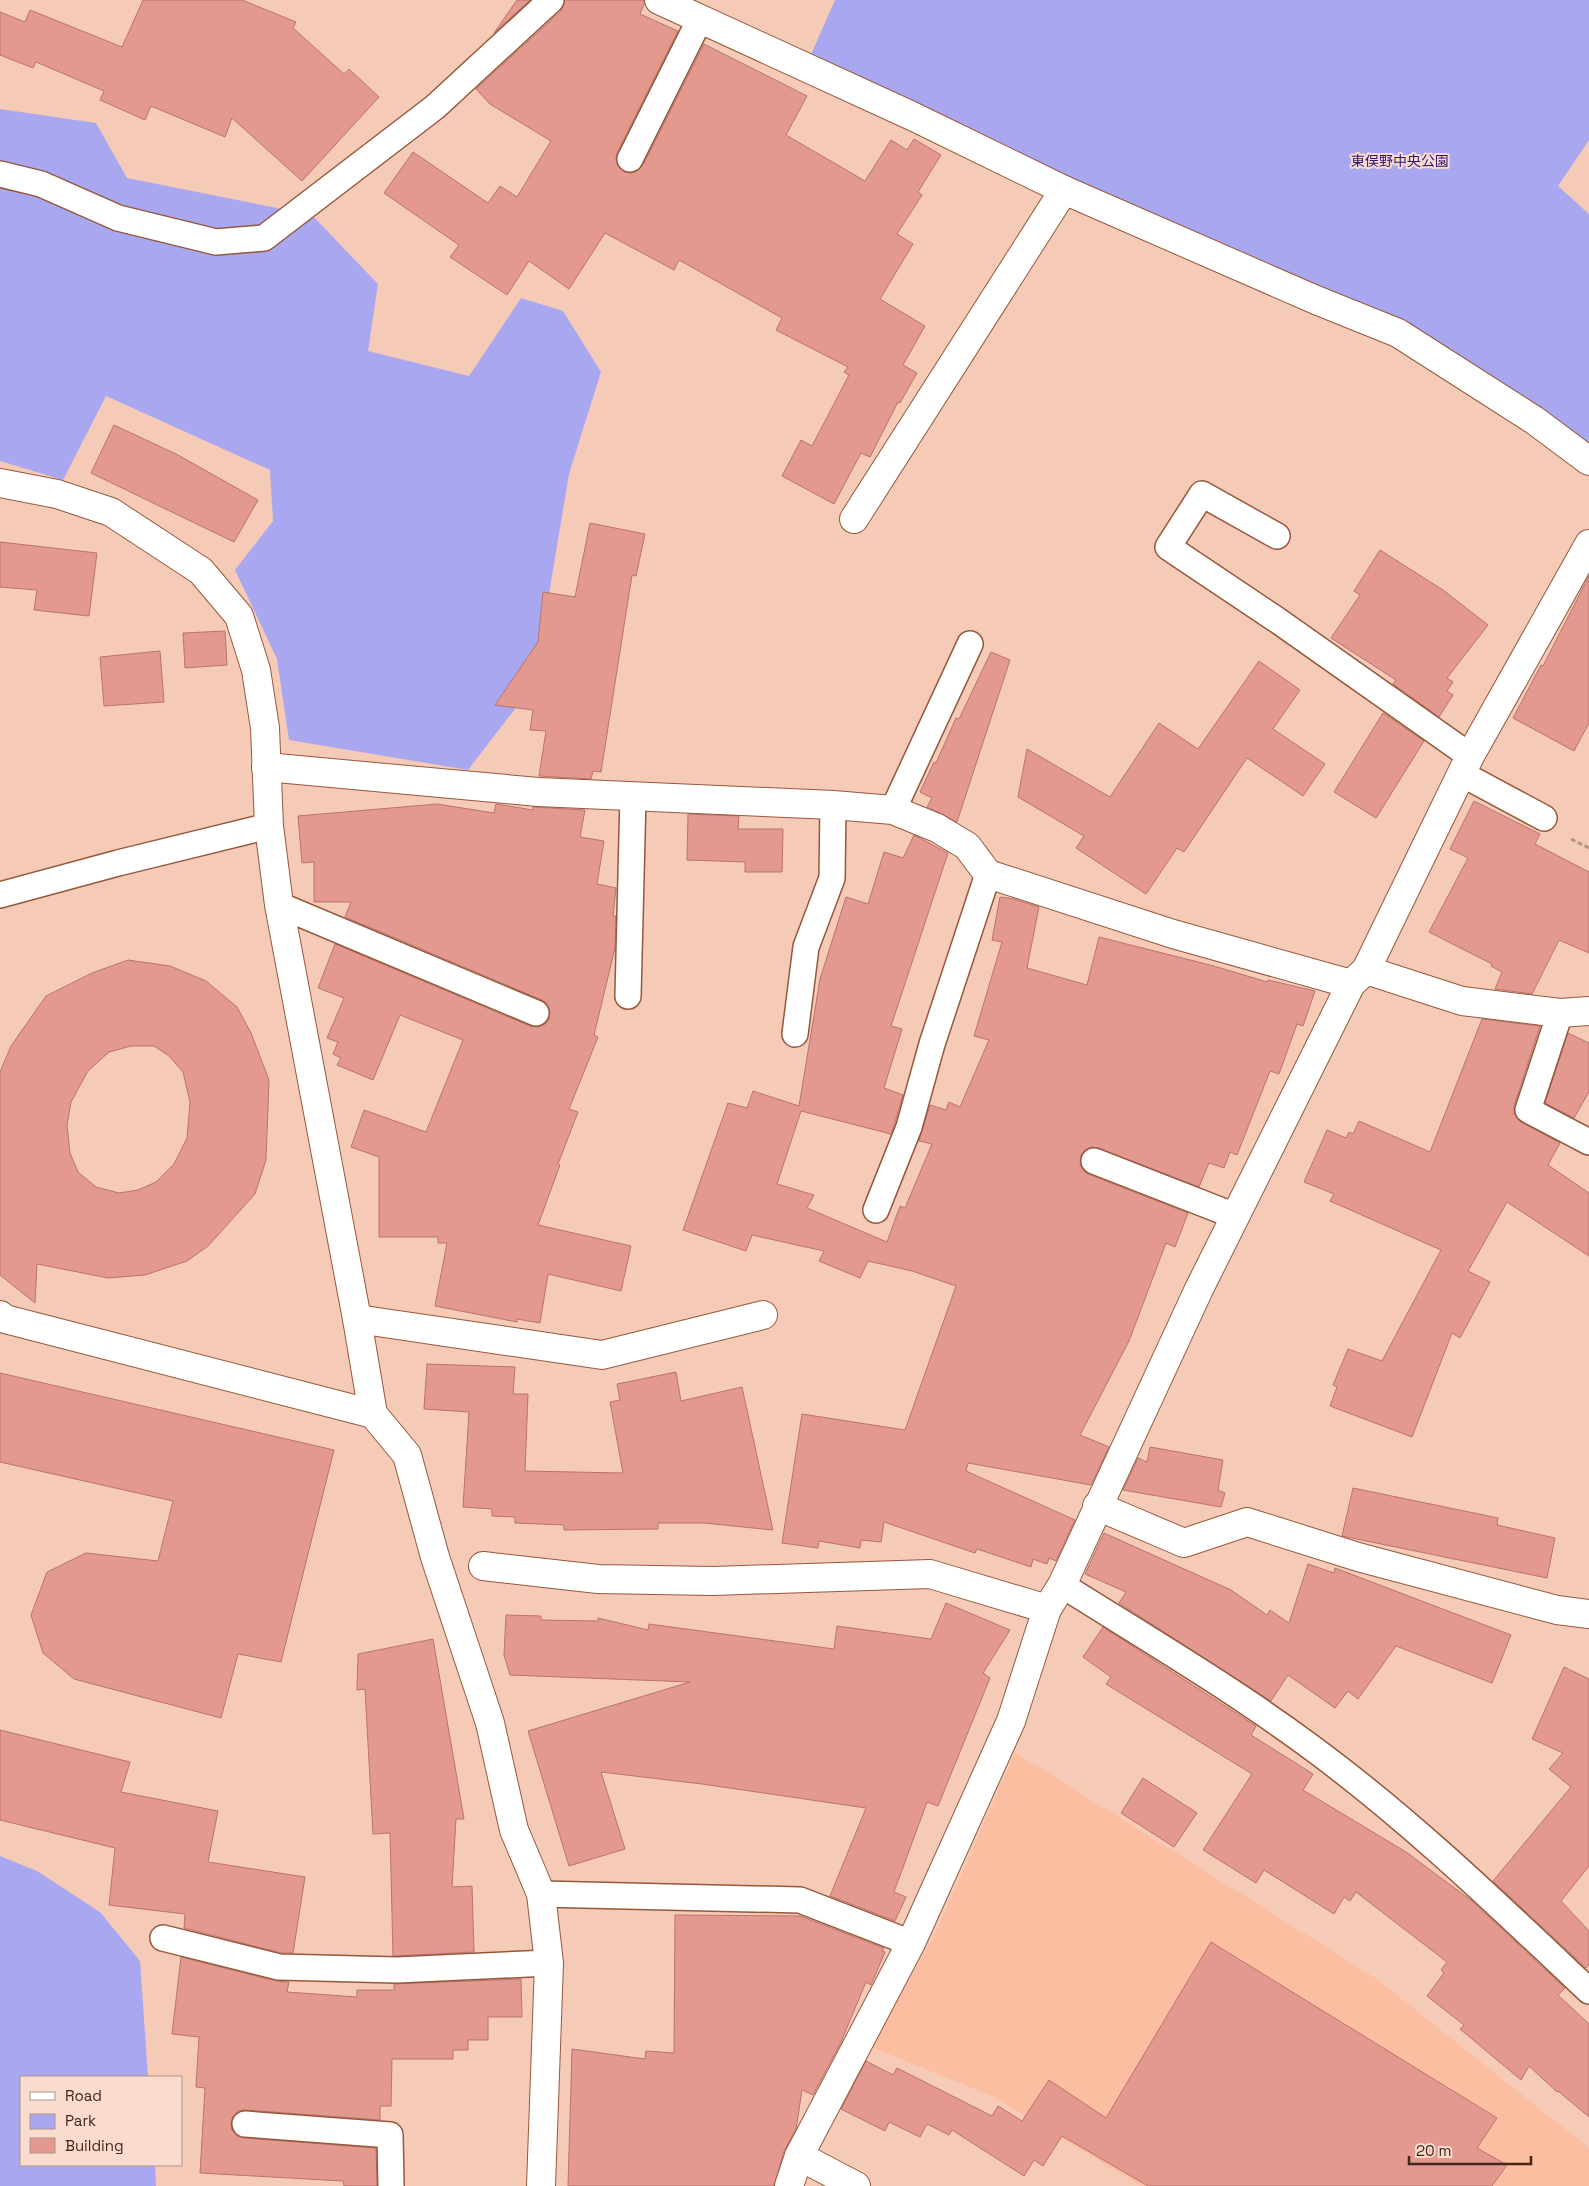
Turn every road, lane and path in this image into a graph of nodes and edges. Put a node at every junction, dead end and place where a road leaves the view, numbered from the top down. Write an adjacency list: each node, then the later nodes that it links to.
1 (551, 0): 5 (lane)
2 (659, 0): 3 (street)
3 (700, 19): 4 (lane); 6 (street)
4 (630, 159)
5 (0, 174)
6 (1064, 190): 7 (street); 9 (street)
7 (1589, 461)
8 (0, 483): 14 (street)
9 (854, 519)
10 (1277, 536): 13 (lane)
11 (1589, 544): 13 (street)
12 (970, 644): 17 (lane)
13 (1466, 765): 18 (lane); 23 (street)
14 (266, 767): 15 (street); 19 (street)
15 (633, 796): 16 (street); 24 (lane)
16 (833, 805): 17 (street); 28 (lane)
17 (892, 810): 20 (street)
18 (1544, 818)
19 (269, 826): 21 (lane); 22 (street)
20 (988, 874): 23 (street); 31 (lane)
21 (0, 895)
22 (279, 905): 27 (lane); 35 (street)
23 (1358, 977): 26 (street); 32 (street)
24 (628, 996)
25 (1589, 1011): 26 (street)
26 (1560, 1013): 29 (lane)
27 (536, 1014)
28 (795, 1034)
29 (1589, 1142)
30 (1094, 1161): 32 (lane)
31 (876, 1210)
32 (1235, 1216): 37 (street)
33 (0, 1315): 36 (street)
34 (763, 1315): 35 (street)
35 (357, 1318): 36 (street)
36 (373, 1414): 42 (street)
37 (1097, 1506): 39 (street); 41 (street)
38 (483, 1566): 40 (street)
39 (1062, 1585): 40 (street); 46 (lane)
40 (1047, 1609): 44 (street)
41 (1589, 1614)
42 (541, 1894): 44 (lane); 45 (street)
43 (163, 1938): 45 (lane)
44 (911, 1943): 48 (street)
45 (549, 1963): 50 (street)
46 (1589, 1991)
47 (245, 2124): 49 (lane)
48 (799, 2156): 51 (street); 52 (street)
49 (391, 2186)
50 (541, 2186)
51 (789, 2186)
52 (856, 2186)

